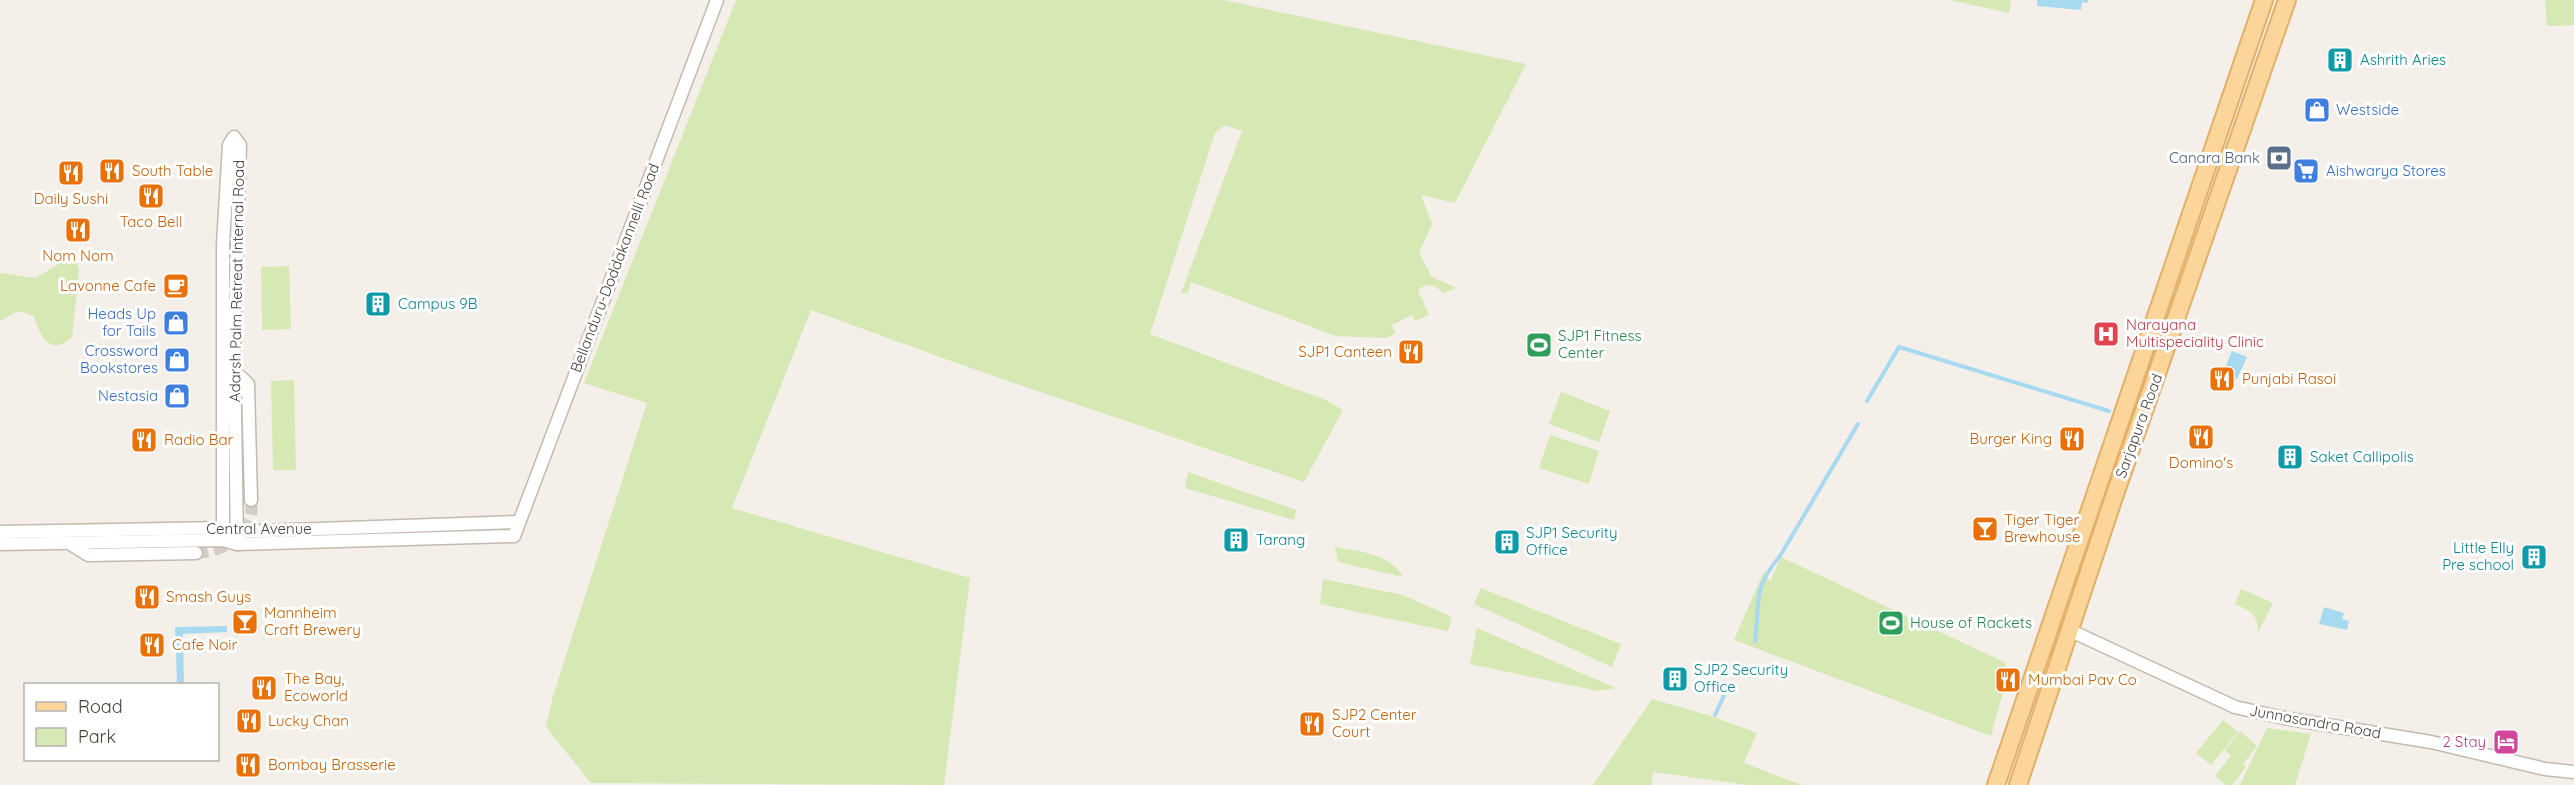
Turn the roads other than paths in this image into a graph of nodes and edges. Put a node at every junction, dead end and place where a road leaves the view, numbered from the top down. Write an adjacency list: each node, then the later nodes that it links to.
1 (717, 0): 7 (street, Bellanduru-Doddakannelli Road)
2 (2264, 0): 17 (main road, Sarjapura Road)
3 (2287, 0): 15 (main road, Sarjapura Road)
4 (228, 354): 4 (street, Adarsh Palm Retreat Internal Road); 5 (street, Adarsh Palm Retreat Internal Road); 9 (street, Adarsh Palm Retreat Internal Road)
5 (235, 372): 6 (street); 11 (street, Adarsh Palm Retreat Internal Road)
6 (251, 500)
7 (518, 522): 10 (street, Bellanduru-Doddakannelli Road); 11 (street, Central Avenue)
8 (0, 532): 9 (street, Central Avenue)
9 (223, 534): 11 (street, Central Avenue); 12 (street, Central Avenue)
10 (514, 536): 11 (street, Central Avenue)
11 (236, 538)
12 (68, 543): 13 (street, Central Avenue); 14 (street)
13 (0, 544)
14 (196, 553)
15 (2069, 630): 16 (street, Junnasandra Road); 18 (main road, Sarjapura Road)
16 (2574, 772)
17 (1999, 778): 18 (main road)
18 (2019, 782)

